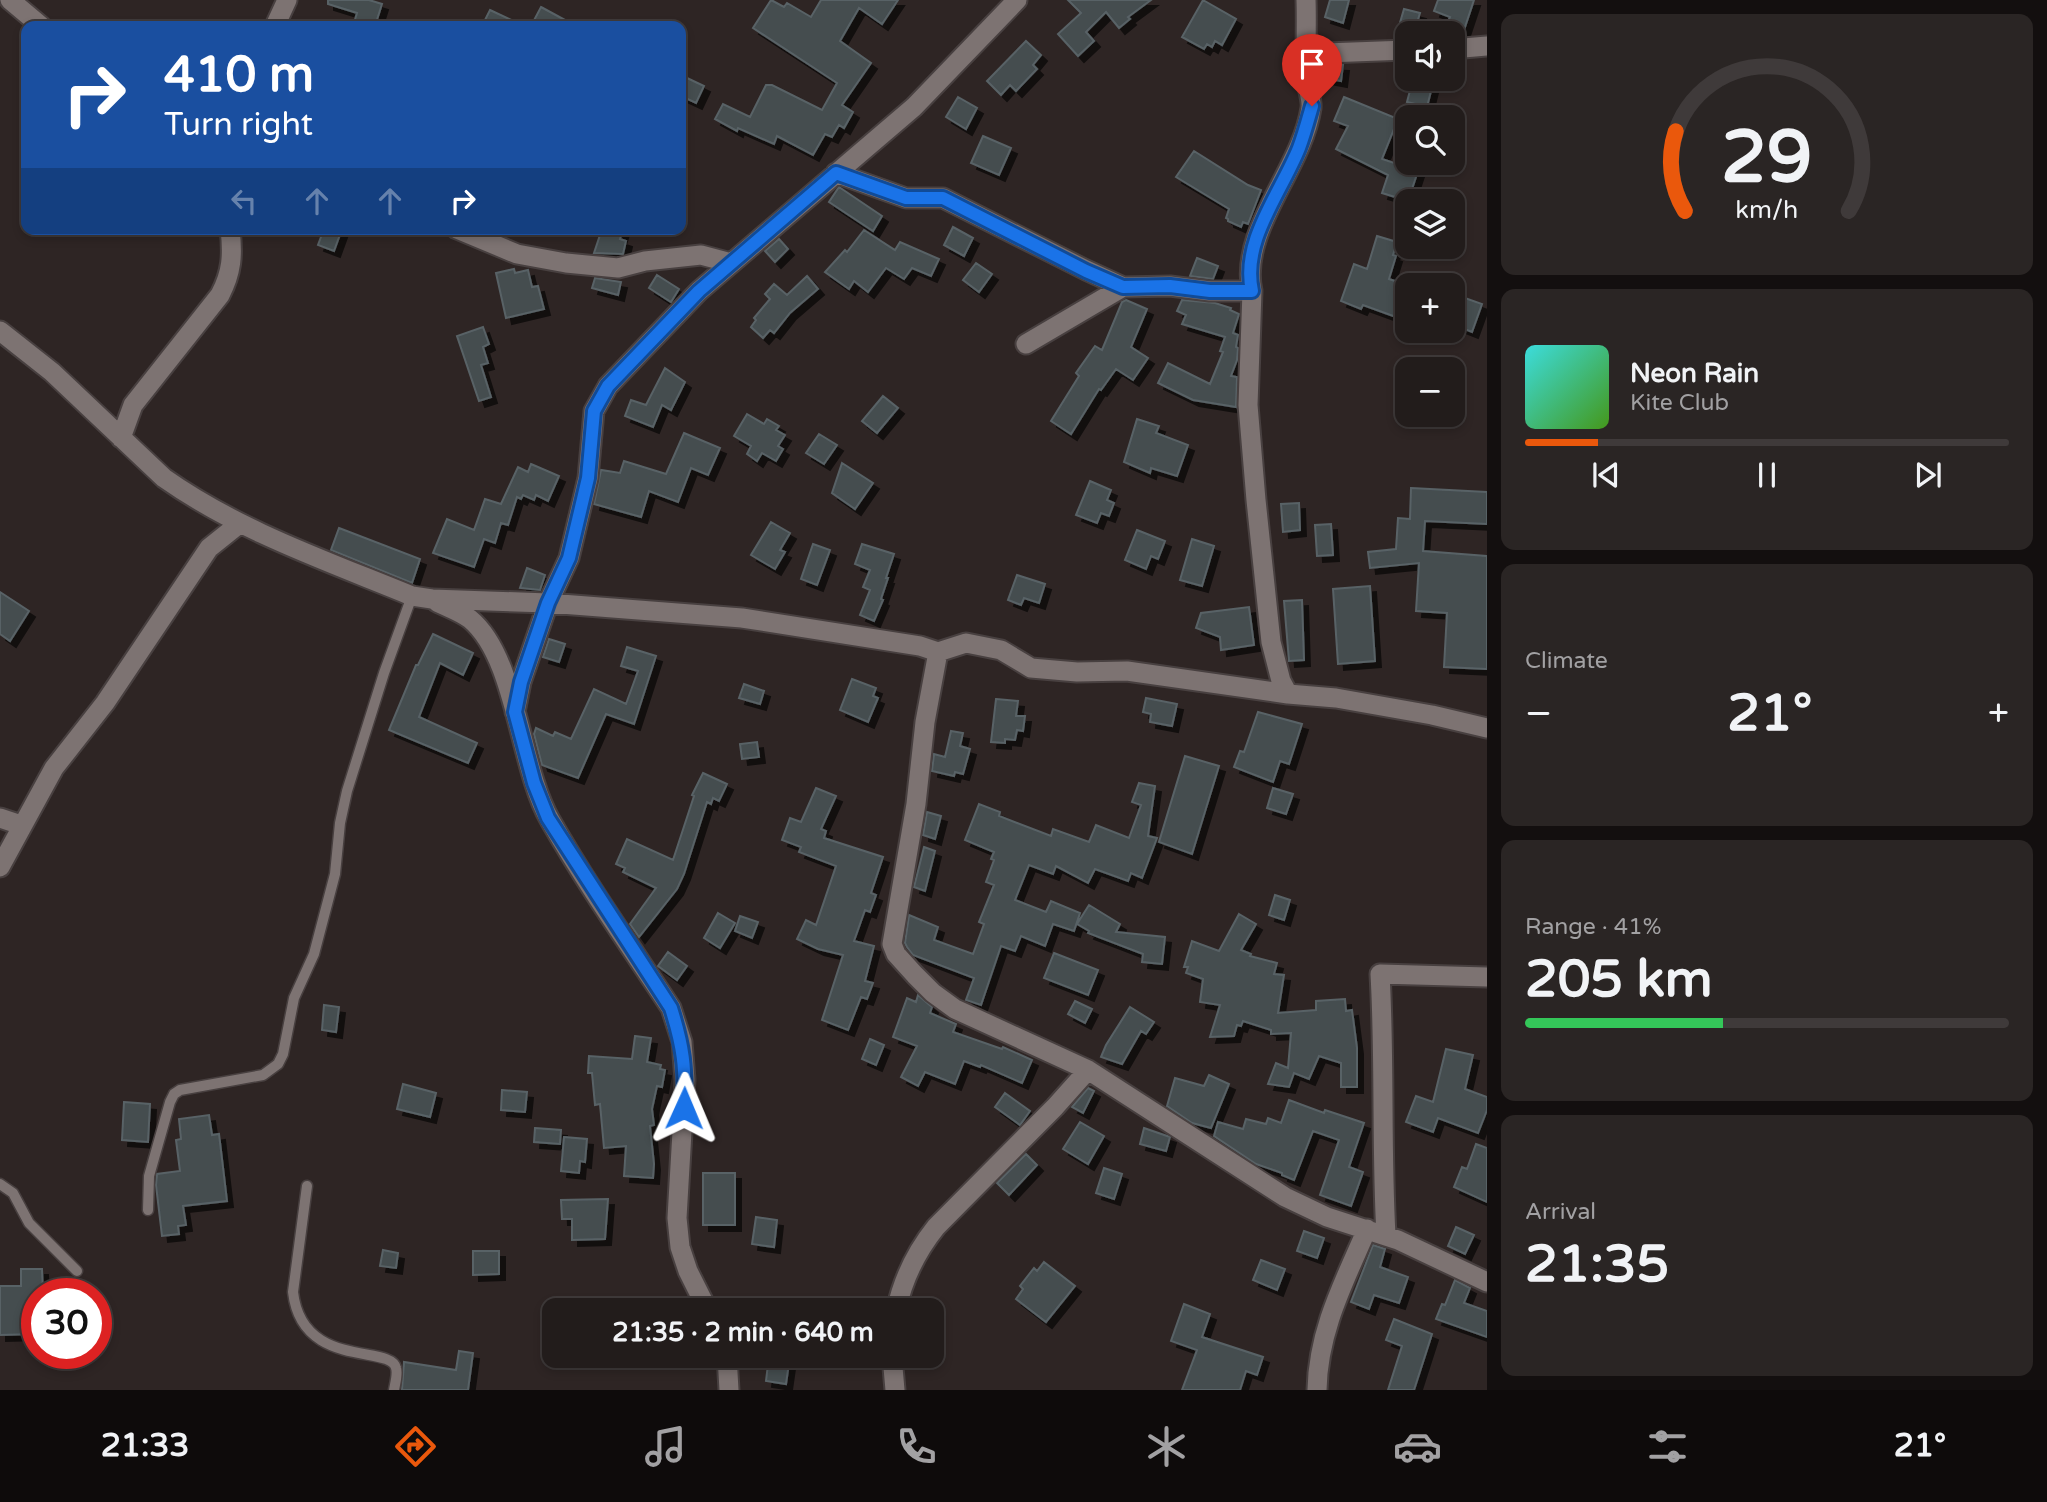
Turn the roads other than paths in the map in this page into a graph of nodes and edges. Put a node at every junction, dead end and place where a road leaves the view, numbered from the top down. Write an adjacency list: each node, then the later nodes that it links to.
1 (10, 0): 5 (street)
2 (287, 0): 6 (street)
3 (1017, 0): 11 (street)
4 (1306, 0): 9 (street)
5 (35, 21)
6 (277, 21)
7 (1487, 46): 8 (street)
8 (1465, 47)
9 (1307, 48): 10 (street); 16 (street)
10 (1395, 50)
11 (836, 173): 14 (street); 15 (street)
12 (231, 235): 19 (street)
13 (471, 235): 14 (street)
14 (730, 263): 23 (street)
15 (1123, 287): 16 (street); 18 (street)
16 (1252, 291): 25 (street)
17 (0, 331): 19 (street)
18 (1026, 344)
19 (121, 438): 20 (street)
20 (239, 524): 21 (street); 29 (street)
21 (412, 596): 22 (street); 35 (lane)
22 (432, 599): 23 (street); 26 (street)
23 (548, 603): 24 (street); 26 (street)
24 (937, 652): 25 (street); 32 (street)
25 (1288, 694): 27 (street)
26 (515, 712): 40 (street)
27 (1487, 728)
28 (0, 818): 29 (street)
29 (21, 825): 30 (street)
30 (0, 867)
31 (1487, 976): 37 (street)
32 (1088, 1070): 36 (street); 41 (street)
33 (0, 1184): 38 (lane)
34 (307, 1186): 44 (lane)
35 (149, 1210)
36 (1367, 1229): 37 (street); 47 (street)
37 (1386, 1236): 39 (street)
38 (76, 1271)
39 (1487, 1282)
40 (702, 1298)
41 (900, 1298)
42 (728, 1368): 45 (street)
43 (893, 1368): 46 (street)
44 (394, 1390)
45 (729, 1390)
46 (895, 1390)
47 (1317, 1390)

